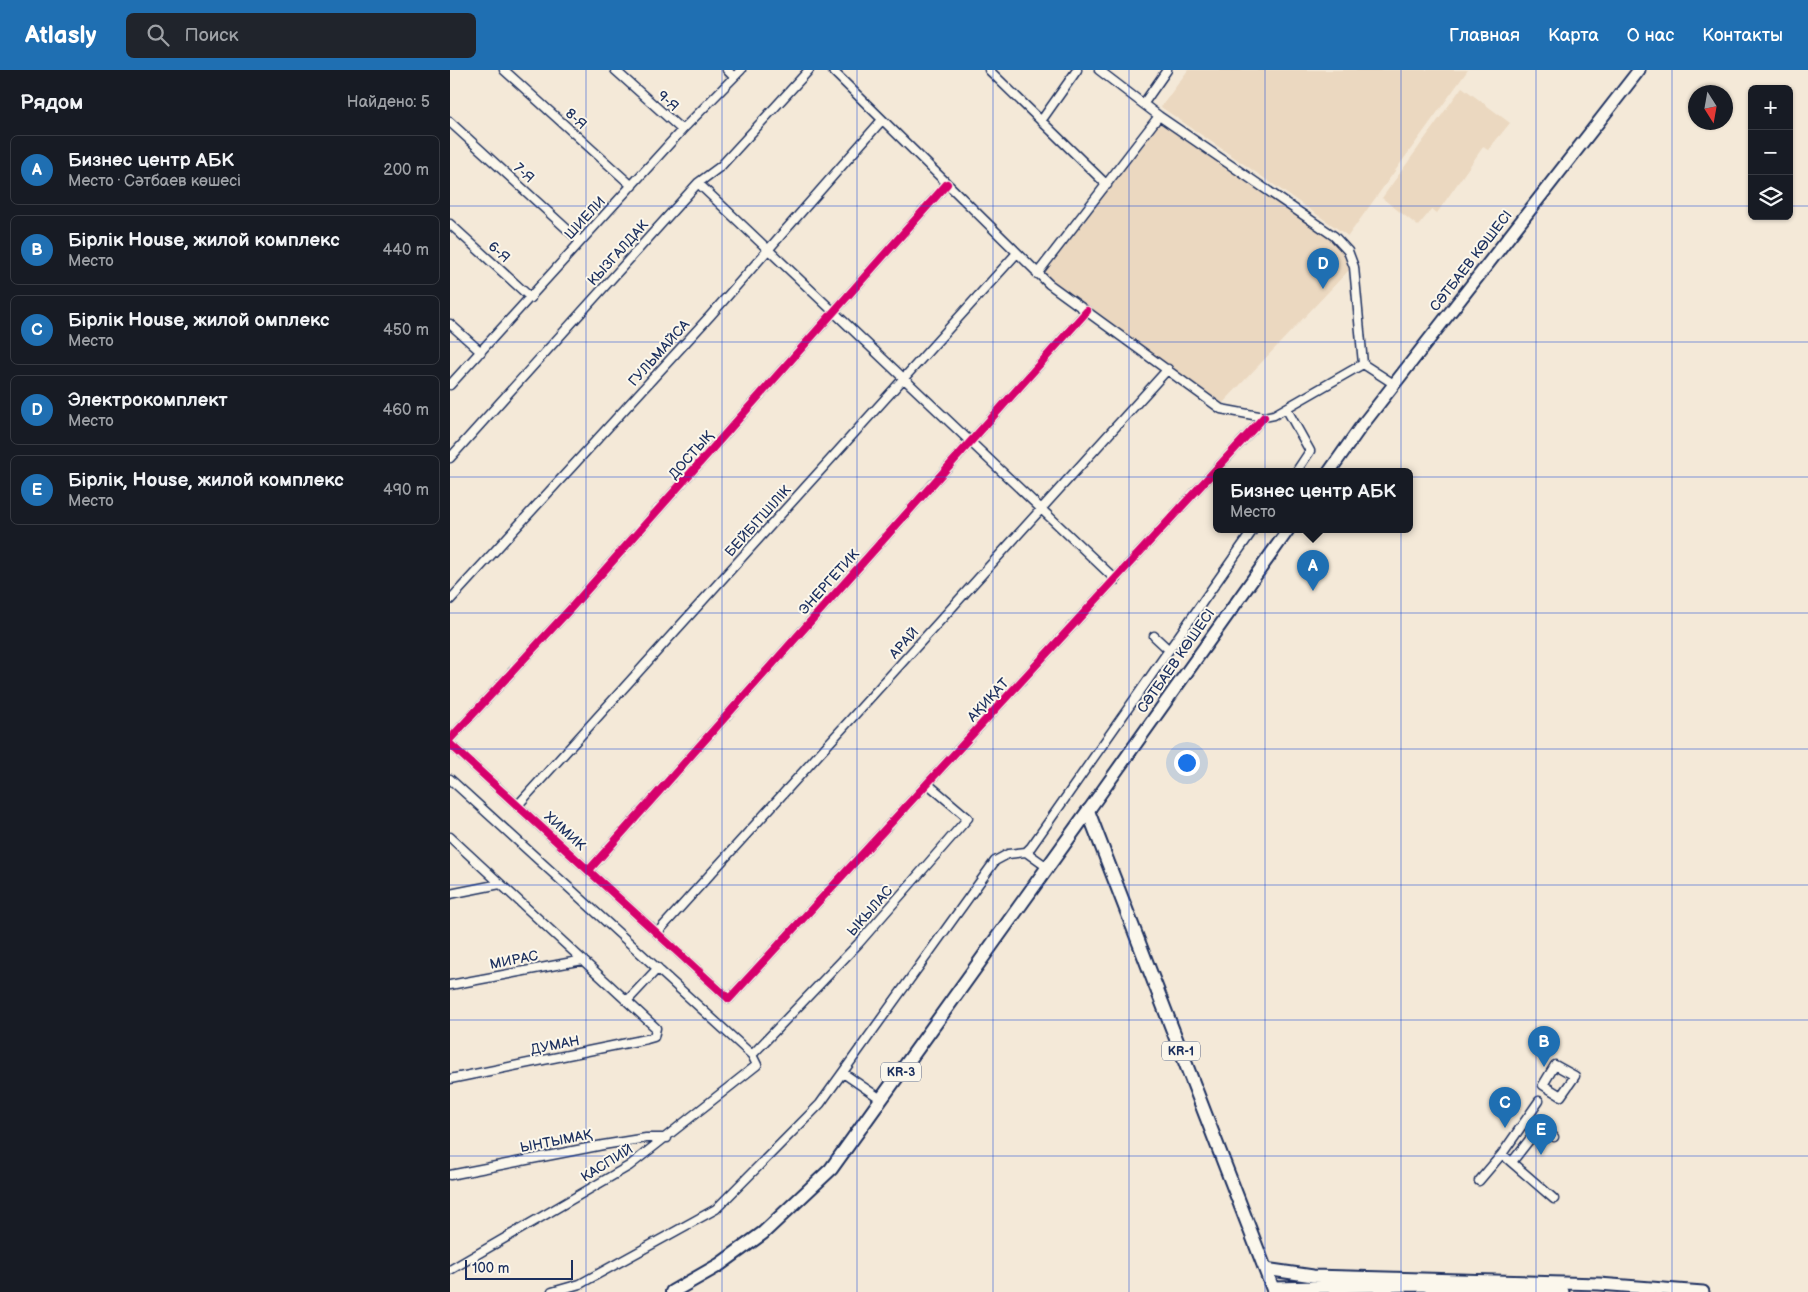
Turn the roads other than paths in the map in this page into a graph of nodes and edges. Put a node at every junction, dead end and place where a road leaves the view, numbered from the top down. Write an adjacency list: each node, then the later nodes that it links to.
1 (504, 70): 22 (street, 8-Я)
2 (615, 70): 18 (street, 9-Я)
3 (727, 70): 12 (street)
4 (740, 70): 12 (street, ШИЕЛИ)
5 (808, 70): 19 (street, КЫЗГАЛДАК)
6 (832, 70): 15 (street)
7 (988, 70): 16 (street)
8 (1077, 70): 16 (street)
9 (1099, 70): 13 (street)
10 (1167, 70): 13 (street)
11 (1639, 70): 36 (main road, СӘТБАЕВ КӨШЕСІ)
12 (734, 77): 18 (street, ШИЕЛИ)
13 (1144, 103): 14 (street)
14 (1159, 116): 21 (street); 33 (street)
15 (882, 120): 20 (street); 25 (street, ГУЛЬМАЙСА)
16 (1041, 121): 21 (street)
17 (450, 122): 24 (street, 7-Я)
18 (682, 130): 22 (street, ШИЕЛИ)
19 (698, 183): 25 (street); 41 (street, КЫЗГАЛДАК)
20 (947, 184): 26 (street); 30 (street, ДОСТЫҚ)
21 (1107, 185): 27 (street)
22 (632, 186): 24 (street, ШИЕЛИ)
23 (450, 224): 28 (street, 6-Я)
24 (580, 242): 28 (street, ШИЕЛИ)
25 (768, 248): 30 (street); 50 (street, ГУЛЬМАЙСА)
26 (1017, 254): 27 (street); 35 (street, БЕЙБІТШІЛІК)
27 (1036, 274): 29 (street)
28 (531, 298): 32 (street, ШИЕЛИ)
29 (1087, 311): 34 (street); 40 (street, ЭНЕРГЕТИК)
30 (834, 313): 35 (street); 53 (street, ДОСТЫҚ)
31 (450, 324): 32 (street)
32 (481, 352): 37 (street, ШИЕЛИ)
33 (1363, 364): 36 (street); 38 (street)
34 (1168, 369): 39 (street); 46 (street, АРАЙ)
35 (904, 379): 40 (street); 57 (street, БЕЙБІТШІЛІК)
36 (1394, 384): 44 (main road, СӘТБАЕВ КӨШЕСІ)
37 (450, 385)
38 (1286, 408): 39 (street); 43 (street)
39 (1264, 417): 42 (street, АҚИҚАТ)
40 (970, 443): 46 (street); 62 (street, ЭНЕРГЕТИК)
41 (450, 458)
42 (1218, 468)
43 (1299, 468)
44 (1332, 468)
45 (1213, 473): 49 (street, АҚИҚАТ)
46 (1043, 509): 49 (street); 65 (street, АРАЙ)
47 (1251, 533): 52 (street)
48 (1286, 533): 58 (main road, СӘТБАЕВ КӨШЕСІ / KR-3)
49 (1116, 580): 56 (street, АҚИҚАТ)
50 (450, 600)
51 (1154, 636): 52 (street)
52 (1169, 650): 60 (street)
53 (450, 739)
54 (450, 744): 57 (street, ХИМИК)
55 (450, 779): 67 (street)
56 (928, 784): 69 (street, АҚИҚАТ); 71 (street, ЫКЫЛАС)
57 (518, 806): 62 (street, ХИМИК)
58 (1088, 810): 61 (main road, KR-3); 86 (main road, KR-1)
59 (450, 838): 63 (street)
60 (1026, 852): 61 (street); 72 (street)
61 (1047, 867): 74 (main road, KR-3)
62 (589, 870): 65 (street, ХИМИК)
63 (500, 884): 64 (street); 66 (street)
64 (450, 894)
65 (657, 933): 69 (street, ХИМИК)
66 (584, 960): 68 (street, МИРАС); 70 (street)
67 (658, 968): 70 (street); 71 (street)
68 (450, 985)
69 (729, 999)
70 (627, 1001): 73 (street, ДУМАН)
71 (752, 1055): 79 (street, КАСПИЙ)
72 (843, 1073): 74 (street); 90 (street)
73 (450, 1079)
74 (881, 1099): 91 (main road, KR-3)
75 (1539, 1101): 76 (street)
76 (1526, 1120): 77 (street); 80 (street)
77 (1541, 1126): 78 (street); 81 (street)
78 (1554, 1137)
79 (667, 1138): 82 (street, ЫНТЫМАҚ); 85 (street, КАСПИЙ)
80 (1502, 1154): 81 (street); 83 (street)
81 (1512, 1162): 84 (street)
82 (450, 1175)
83 (1479, 1181)
84 (1554, 1199)
85 (450, 1270)
86 (1265, 1270): 87 (main road); 89 (main road, KR-1)
87 (1417, 1285): 88 (main road); 89 (main road); 92 (main road)
88 (1599, 1288): 93 (main road)
89 (1273, 1290)
90 (552, 1292)
91 (672, 1292)
92 (1564, 1292)
93 (1703, 1292)

